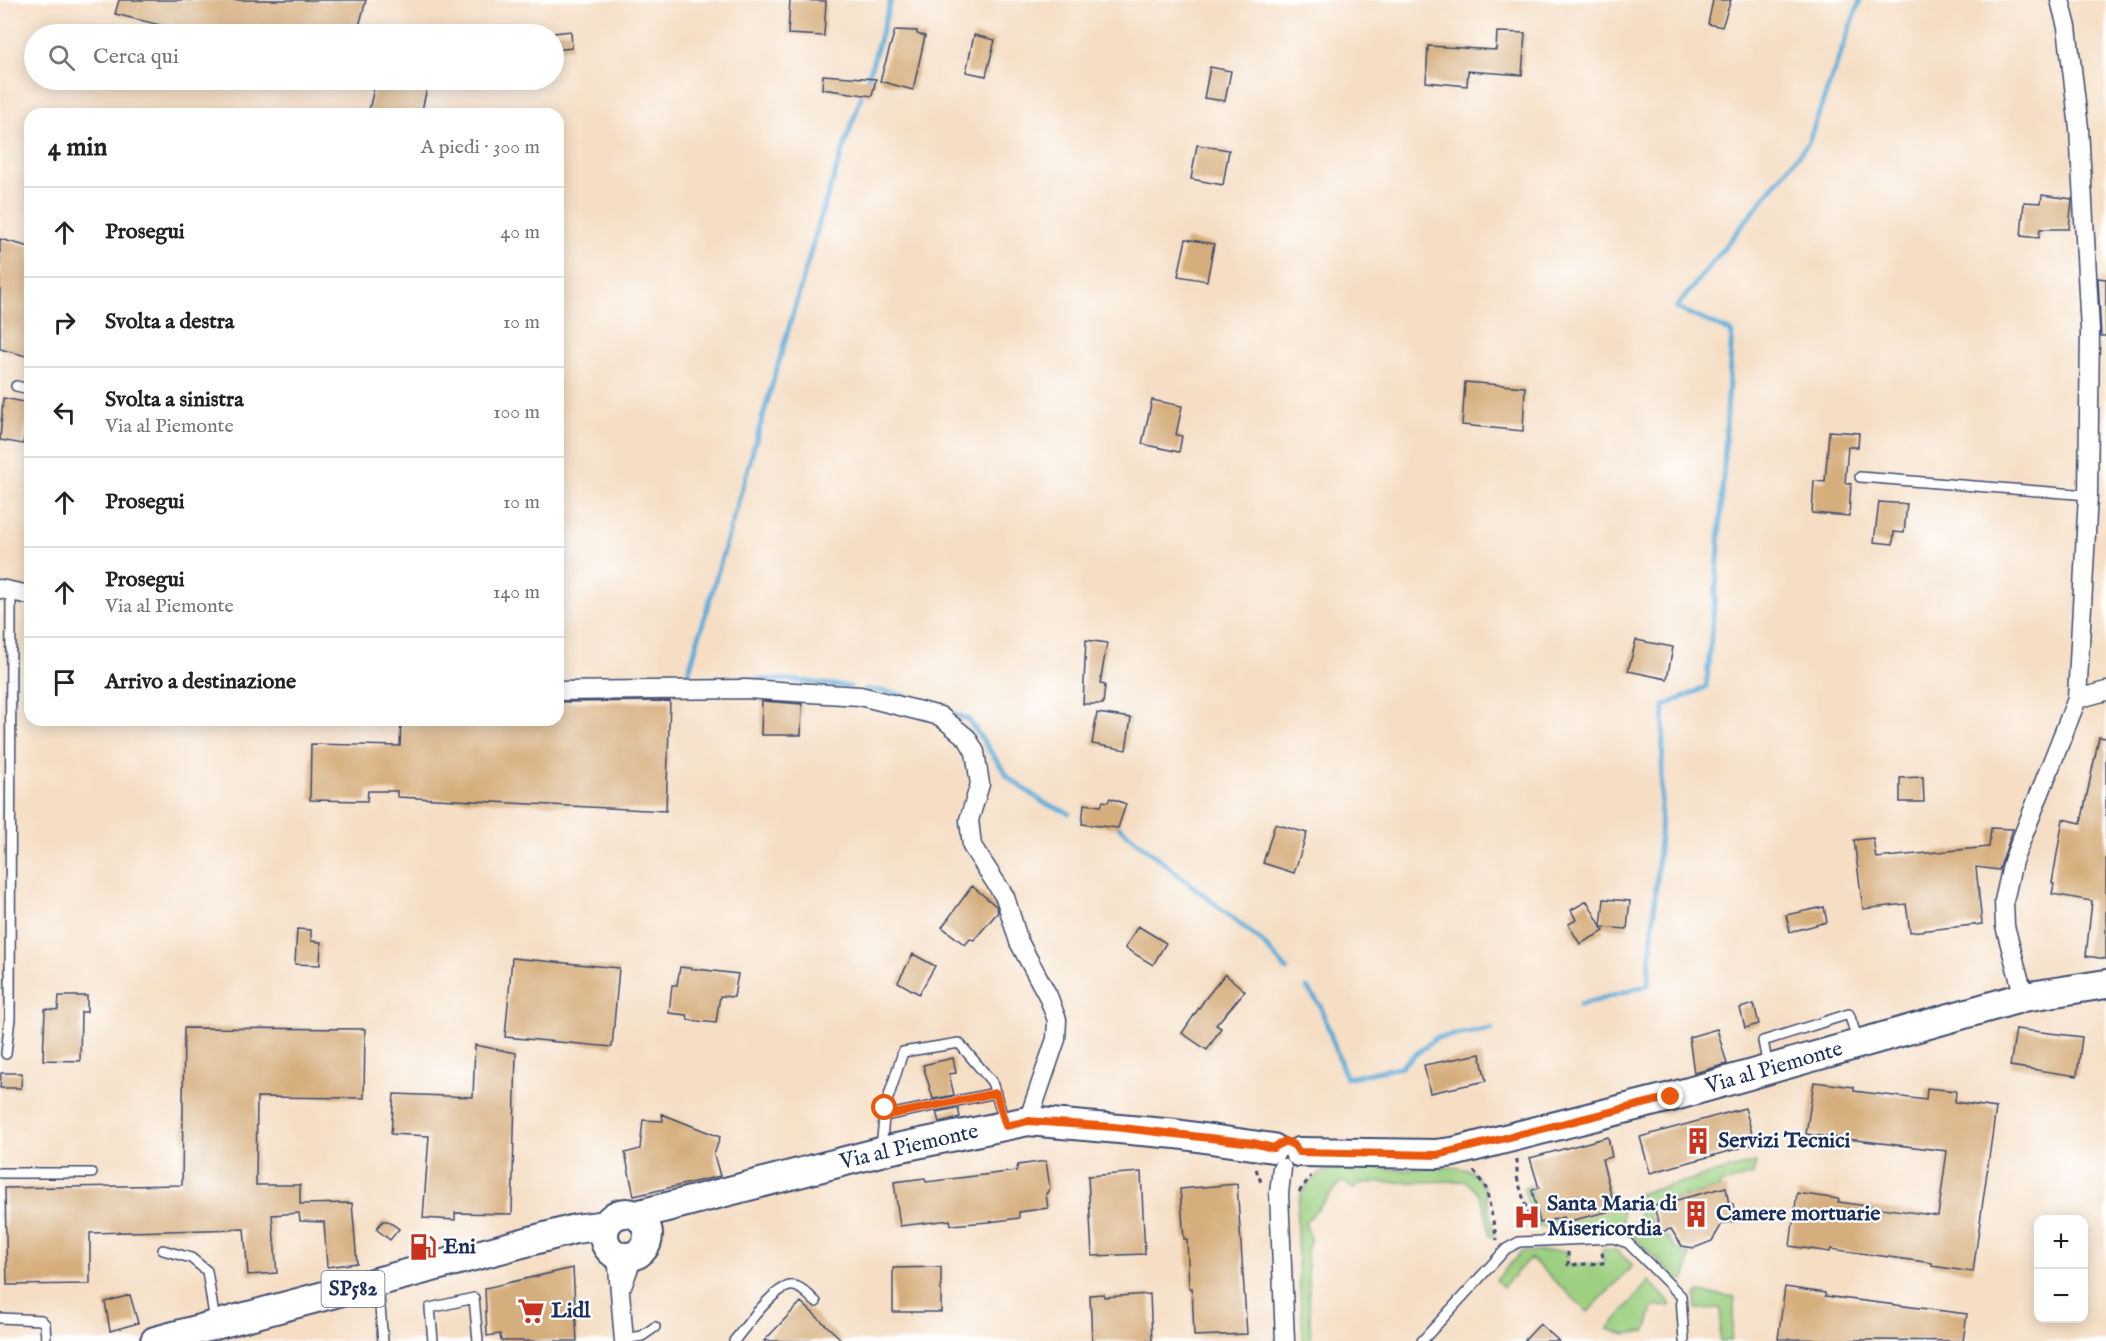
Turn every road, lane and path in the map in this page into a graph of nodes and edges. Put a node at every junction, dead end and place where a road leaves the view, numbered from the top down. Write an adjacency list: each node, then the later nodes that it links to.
1 (2061, 0): 5 (street)
2 (16, 386): 3 (lane)
3 (24, 388)
4 (1860, 477): 5 (lane)
5 (2088, 495): 10 (street)
6 (5, 590): 7 (street); 13 (lane)
7 (24, 594)
8 (2106, 691): 10 (street)
9 (564, 692): 16 (street)
10 (2077, 699): 12 (street)
11 (2106, 984): 12 (main road, Via al Piemonte / SP582)
12 (2024, 998): 19 (main road, Via al Piemonte / SP582)
13 (6, 1054)
14 (996, 1093): 15 (lane); 15 (lane); 16 (lane)
15 (884, 1116): 17 (lane)
16 (1017, 1123): 17 (main road, Via al Piemonte / SP582); 19 (main road, Via al Piemonte / SP582)
17 (881, 1152): 24 (main road, Via al Piemonte / SP582)
18 (1519, 1153): 25 (path)
19 (1280, 1165): 23 (path); 43 (street)
20 (1468, 1167): 27 (path)
21 (0, 1173): 22 (lane)
22 (92, 1173)
23 (1296, 1197)
24 (642, 1224): 26 (main road, Via al Piemonte / SP582); 26 (main road, Via al Piemonte / SP582)
25 (1537, 1230)
26 (615, 1245): 31 (main road, Via al Piemonte / SP582); 37 (street)
27 (1495, 1246)
28 (1612, 1249): 30 (path)
29 (163, 1250): 34 (lane)
30 (1557, 1251)
31 (378, 1283): 34 (main road, Via al Piemonte / SP582); 39 (lane)
32 (816, 1302): 42 (lane)
33 (0, 1318): 38 (lane)
34 (215, 1324): 36 (main road, Via al Piemonte / SP582)
35 (655, 1327): 37 (lane)
36 (169, 1339)
37 (624, 1340)
38 (46, 1341)
39 (383, 1341)
40 (433, 1341): 41 (lane)
41 (478, 1341)
42 (734, 1341)
43 (1285, 1341)
44 (1422, 1341): 45 (lane)
45 (1684, 1341)

